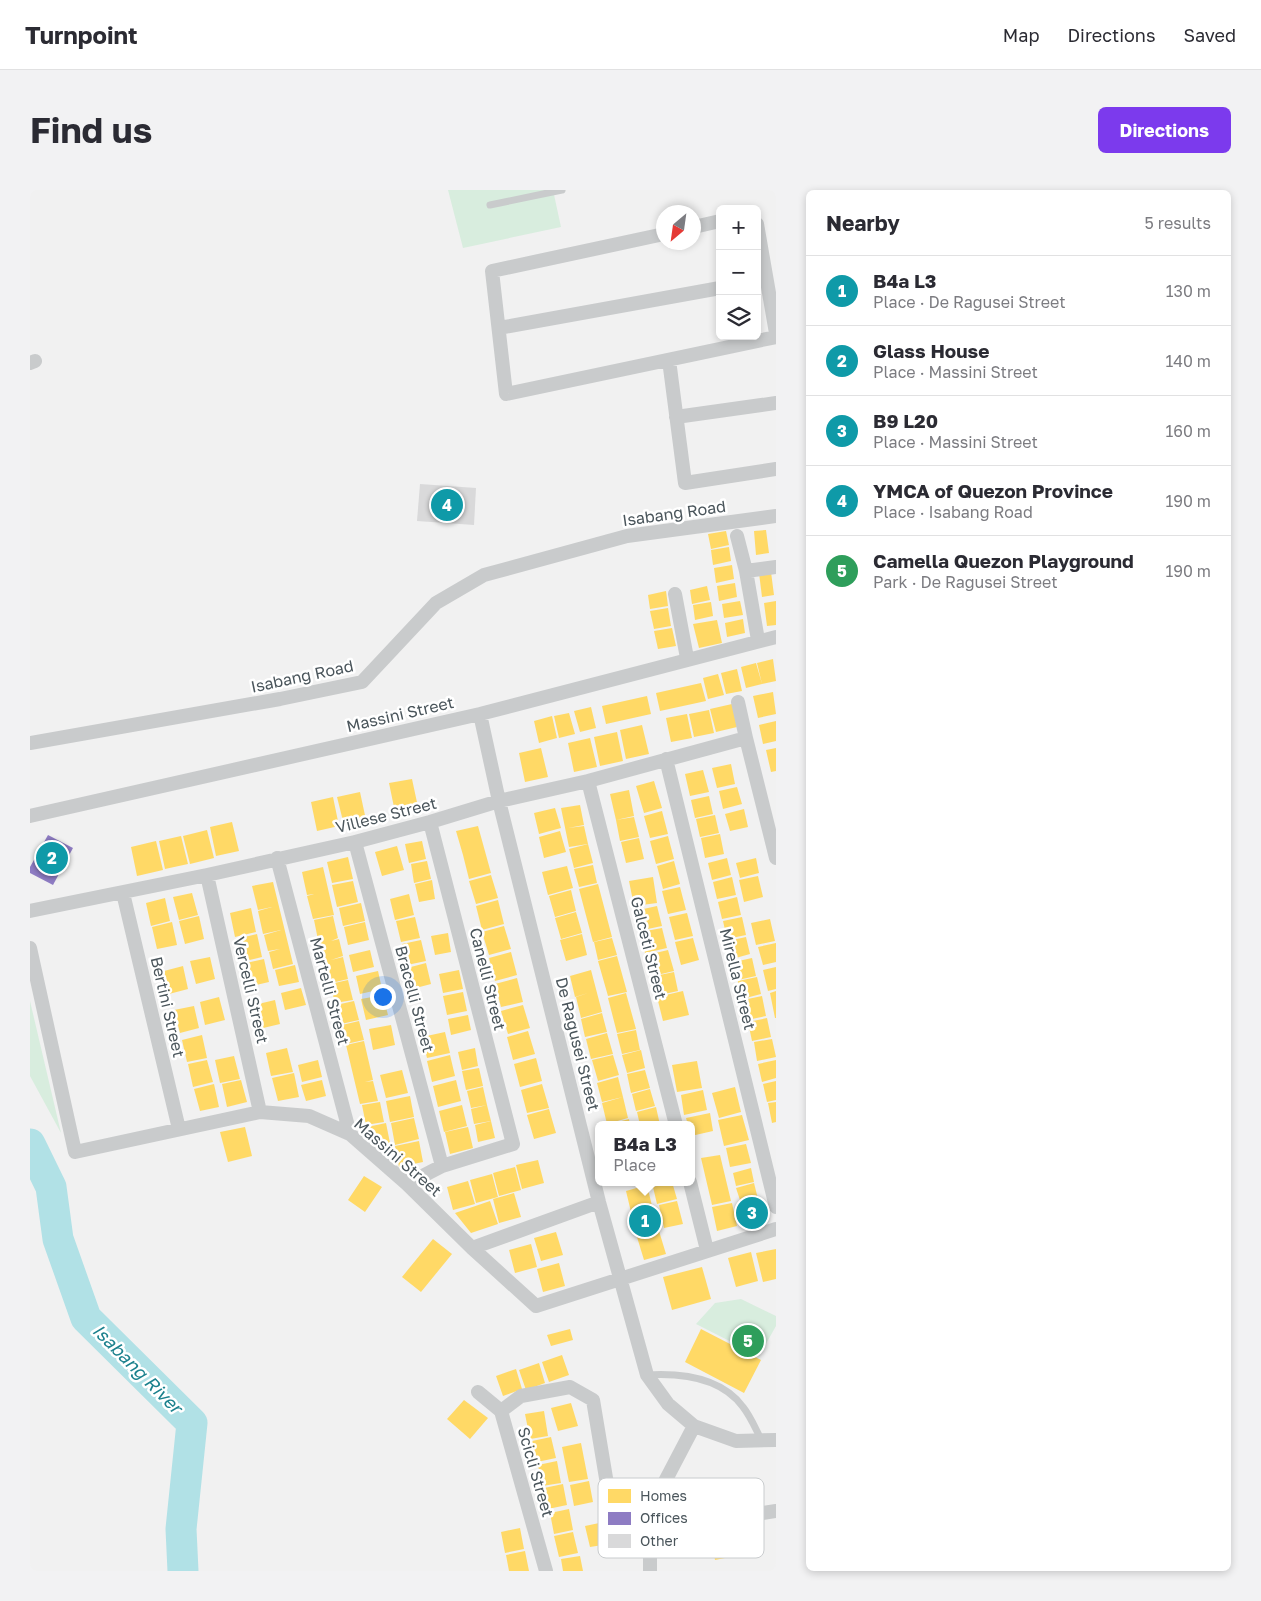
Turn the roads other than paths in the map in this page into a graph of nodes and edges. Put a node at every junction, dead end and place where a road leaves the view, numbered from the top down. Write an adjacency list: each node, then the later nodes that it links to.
1 (562, 190): 2 (lane)
2 (490, 205)
3 (716, 222): 4 (street)
4 (701, 225)
5 (656, 236): 8 (street)
6 (761, 281): 9 (street)
7 (716, 289): 8 (street)
8 (499, 328): 11 (street)
9 (776, 333)
10 (776, 338): 11 (street)
11 (669, 360): 13 (street)
12 (776, 403): 13 (street)
13 (676, 417): 14 (street)
14 (776, 470)
15 (776, 516): 26 (street, Isabang Road)
16 (737, 536): 18 (street)
17 (776, 568): 18 (street)
18 (746, 571): 21 (street)
19 (675, 594): 22 (street)
20 (776, 636): 21 (street, Massini Street)
21 (758, 640): 22 (street, Massini Street)
22 (687, 658): 24 (street, Massini Street)
23 (738, 702): 25 (street)
24 (480, 714): 29 (street, De Ragusei Street); 30 (street, Massini Street)
25 (746, 738): 27 (street, Villese Street); 34 (street)
26 (30, 743)
27 (666, 759): 28 (street, Villese Street); 49 (street, Mirella Street)
28 (588, 781): 29 (street, Villese Street); 40 (street, Galceti Street)
29 (499, 801): 31 (street, Villese Street); 45 (street, De Ragusei Street)
30 (30, 816)
31 (430, 822): 32 (street, Villese Street); 43 (street, Canelli Street)
32 (355, 842): 33 (street, Villese Street); 43 (street, Bracelli Street)
33 (278, 858): 35 (street, Villese Street); 42 (street, Martelli Street)
34 (776, 858)
35 (207, 875): 36 (street, Villese Street); 39 (street, Vercelli Street)
36 (123, 893): 37 (street, Villese Street); 41 (street, Bertini Street)
37 (30, 911)
38 (30, 948): 41 (street, Massini Street)
39 (260, 1112): 41 (street, Massini Street); 42 (street, Massini Street)
40 (675, 1121)
41 (179, 1129)
42 (350, 1134): 44 (street, Massini Street)
43 (442, 1166): 44 (street)
44 (407, 1184): 51 (street, Massini Street)
45 (595, 1186)
46 (595, 1186): 48 (street, De Ragusei Street)
47 (691, 1186): 52 (street)
48 (599, 1202): 51 (street); 53 (street, De Ragusei Street)
49 (776, 1207)
50 (776, 1229): 52 (street, Massini Street)
51 (472, 1248): 53 (street, Massini Street)
52 (707, 1250): 53 (street, Massini Street)
53 (619, 1279): 54 (street, De Ragusei Street)
54 (647, 1375): 57 (street, De Ragusei Street); 58 (lane)
55 (478, 1392): 56 (street, Scicli Street)
56 (501, 1411): 59 (street); 62 (street, Scicli Street)
57 (694, 1426): 58 (street, De Ragusei Street); 60 (street)
58 (769, 1440)
59 (606, 1478)
60 (666, 1478)
61 (650, 1558): 63 (street)
62 (546, 1571)
63 (650, 1571)

